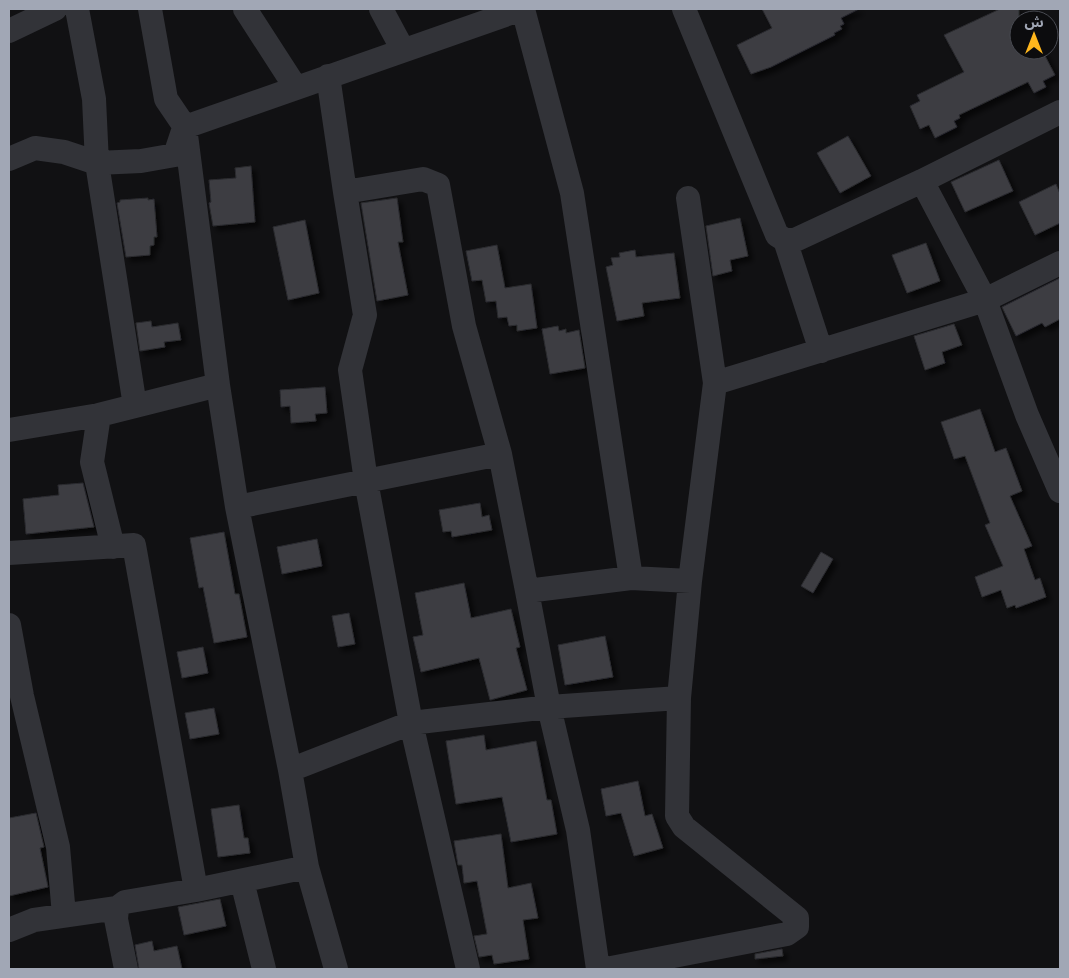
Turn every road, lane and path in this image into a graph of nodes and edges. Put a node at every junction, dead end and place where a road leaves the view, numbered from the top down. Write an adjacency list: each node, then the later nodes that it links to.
1 (55, 9): 8 (street)
2 (77, 9): 15 (street)
3 (151, 9): 13 (street)
4 (245, 9): 11 (street)
5 (381, 9): 9 (street)
6 (522, 9): 9 (street); 34 (street)
7 (684, 9): 19 (street)
8 (9, 32)
9 (403, 50): 10 (street)
10 (328, 76): 11 (street); 17 (street)
11 (296, 88): 13 (street)
12 (1060, 112): 16 (street)
13 (185, 127): 15 (street); 24 (street)
14 (9, 159): 15 (street)
15 (97, 163): 25 (street)
16 (922, 182): 19 (street); 21 (street)
17 (345, 192): 28 (street); 29 (street)
18 (688, 198): 23 (street)
19 (784, 240): 22 (street)
20 (1060, 263): 21 (street)
21 (985, 300): 22 (street); 30 (street)
22 (821, 351): 23 (street)
23 (715, 383): 35 (street)
24 (218, 384): 25 (street); 31 (street)
25 (136, 406): 26 (street)
26 (99, 415): 27 (street); 32 (street)
27 (9, 430)
28 (500, 454): 29 (street); 36 (street)
29 (366, 481): 31 (street); 40 (street)
30 (1060, 490)
31 (237, 507): 41 (street)
32 (113, 547): 33 (street); 44 (street)
33 (9, 553)
34 (631, 578): 35 (street); 36 (street)
35 (690, 580): 38 (street)
36 (527, 591): 39 (street)
37 (9, 625): 46 (street)
38 (679, 698): 39 (street); 53 (street)
39 (550, 707): 40 (street); 52 (street)
40 (411, 723): 41 (street); 51 (street)
41 (290, 770): 42 (street)
42 (307, 867): 43 (street); 50 (street)
43 (242, 881): 44 (street); 49 (street)
44 (196, 890): 45 (street)
45 (117, 908): 46 (street); 48 (street)
46 (64, 915): 47 (street)
47 (9, 930)
48 (126, 969)
49 (264, 969)
50 (336, 969)
51 (468, 969)
52 (598, 969)
53 (606, 969)

